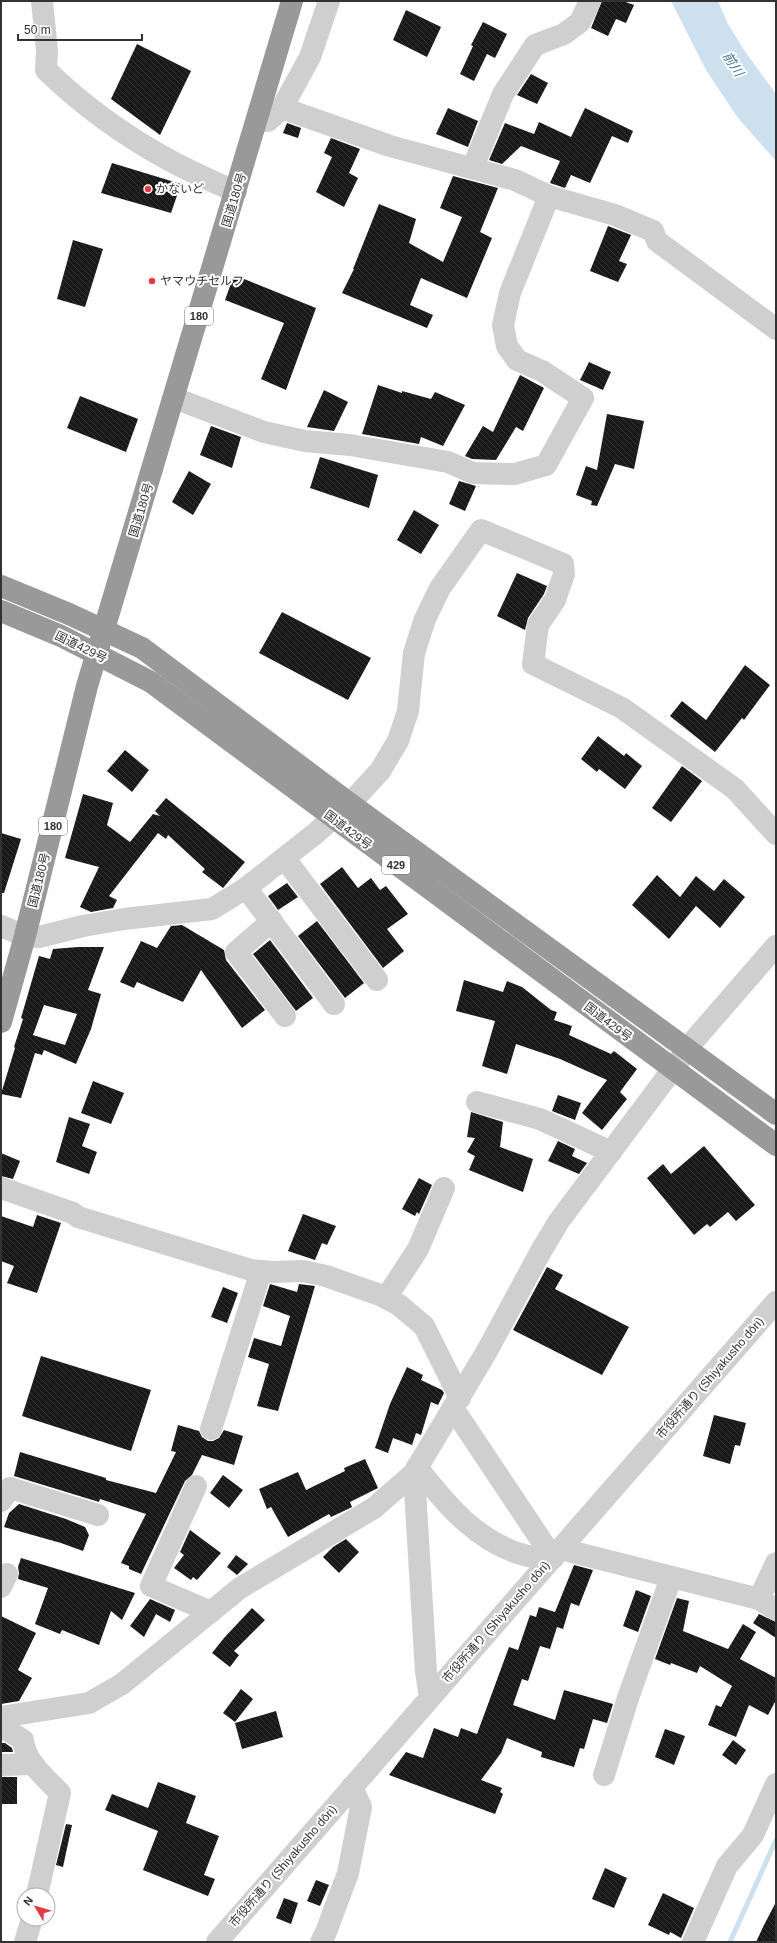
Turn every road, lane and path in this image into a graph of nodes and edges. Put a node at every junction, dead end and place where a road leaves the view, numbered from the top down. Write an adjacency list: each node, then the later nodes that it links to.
1 (42, 1): 8 (street)
2 (292, 1): 6 (highway, 国道180号 / 180)
3 (329, 1): 5 (street)
4 (590, 1): 7 (street)
5 (282, 108): 6 (street); 7 (street)
6 (257, 121): 8 (highway, 国道180号 / 180)
7 (472, 167): 9 (street)
8 (236, 192): 11 (highway, 国道180号 / 180)
9 (549, 196): 10 (street); 11 (street)
10 (776, 329)
11 (174, 398): 14 (highway, 国道180号 / 180)
12 (1, 586): 14 (highway, 国道429号 / 429)
13 (1, 611): 15 (highway, 国道429号 / 429)
14 (104, 630): 15 (highway, 国道180号 / 180); 16 (highway, 国道429号 / 429)
15 (97, 655): 17 (highway, 国道429号 / 429); 23 (highway, 国道180号 / 180)
16 (349, 803): 17 (street); 18 (street); 29 (highway, 国道429号 / 429)
17 (332, 818): 19 (street); 30 (highway, 国道429号 / 429)
18 (776, 834)
19 (285, 858): 20 (street); 25 (street)
20 (246, 888): 21 (street); 23 (street)
21 (272, 921): 26 (street); 27 (street)
22 (1, 926): 23 (street)
23 (25, 936): 28 (highway, 国道180号 / 180)
24 (776, 946): 29 (street)
25 (377, 980)
26 (334, 1004)
27 (285, 1016)
28 (1, 1022)
29 (688, 1048): 30 (street); 32 (highway, 国道429号 / 429)
30 (672, 1070): 33 (highway, 国道429号 / 429); 34 (street)
31 (476, 1102): 34 (street)
32 (776, 1114)
33 (776, 1145)
34 (611, 1152): 40 (street)
35 (1, 1188): 37 (street)
36 (444, 1188): 38 (street)
37 (261, 1271): 38 (street); 41 (street)
38 (386, 1298): 40 (street)
39 (776, 1302): 46 (street, 市役所通り (Shiyakusho dōri))
40 (456, 1403): 42 (street); 46 (street)
41 (211, 1429)
42 (415, 1470): 46 (street); 50 (street); 51 (street)
43 (196, 1486): 50 (street)
44 (1, 1502): 45 (street)
45 (98, 1515)
46 (557, 1554): 48 (street); 51 (street, 市役所通り (Shiyakusho dōri))
47 (776, 1563): 49 (street)
48 (671, 1578): 49 (street); 56 (street)
49 (768, 1604)
50 (211, 1612): 52 (street)
51 (430, 1697): 58 (street, 市役所通り (Shiyakusho dōri))
52 (1, 1717)
53 (1, 1726): 54 (street)
54 (33, 1764): 55 (street); 59 (street)
55 (1, 1765)
56 (604, 1775)
57 (776, 1784): 64 (street)
58 (352, 1787): 62 (street, 市役所通り (Shiyakusho dōri)); 63 (street)
59 (39, 1887)
60 (30, 1927): 61 (street)
61 (25, 1942)
62 (217, 1942)
63 (320, 1942)
64 (693, 1942)

